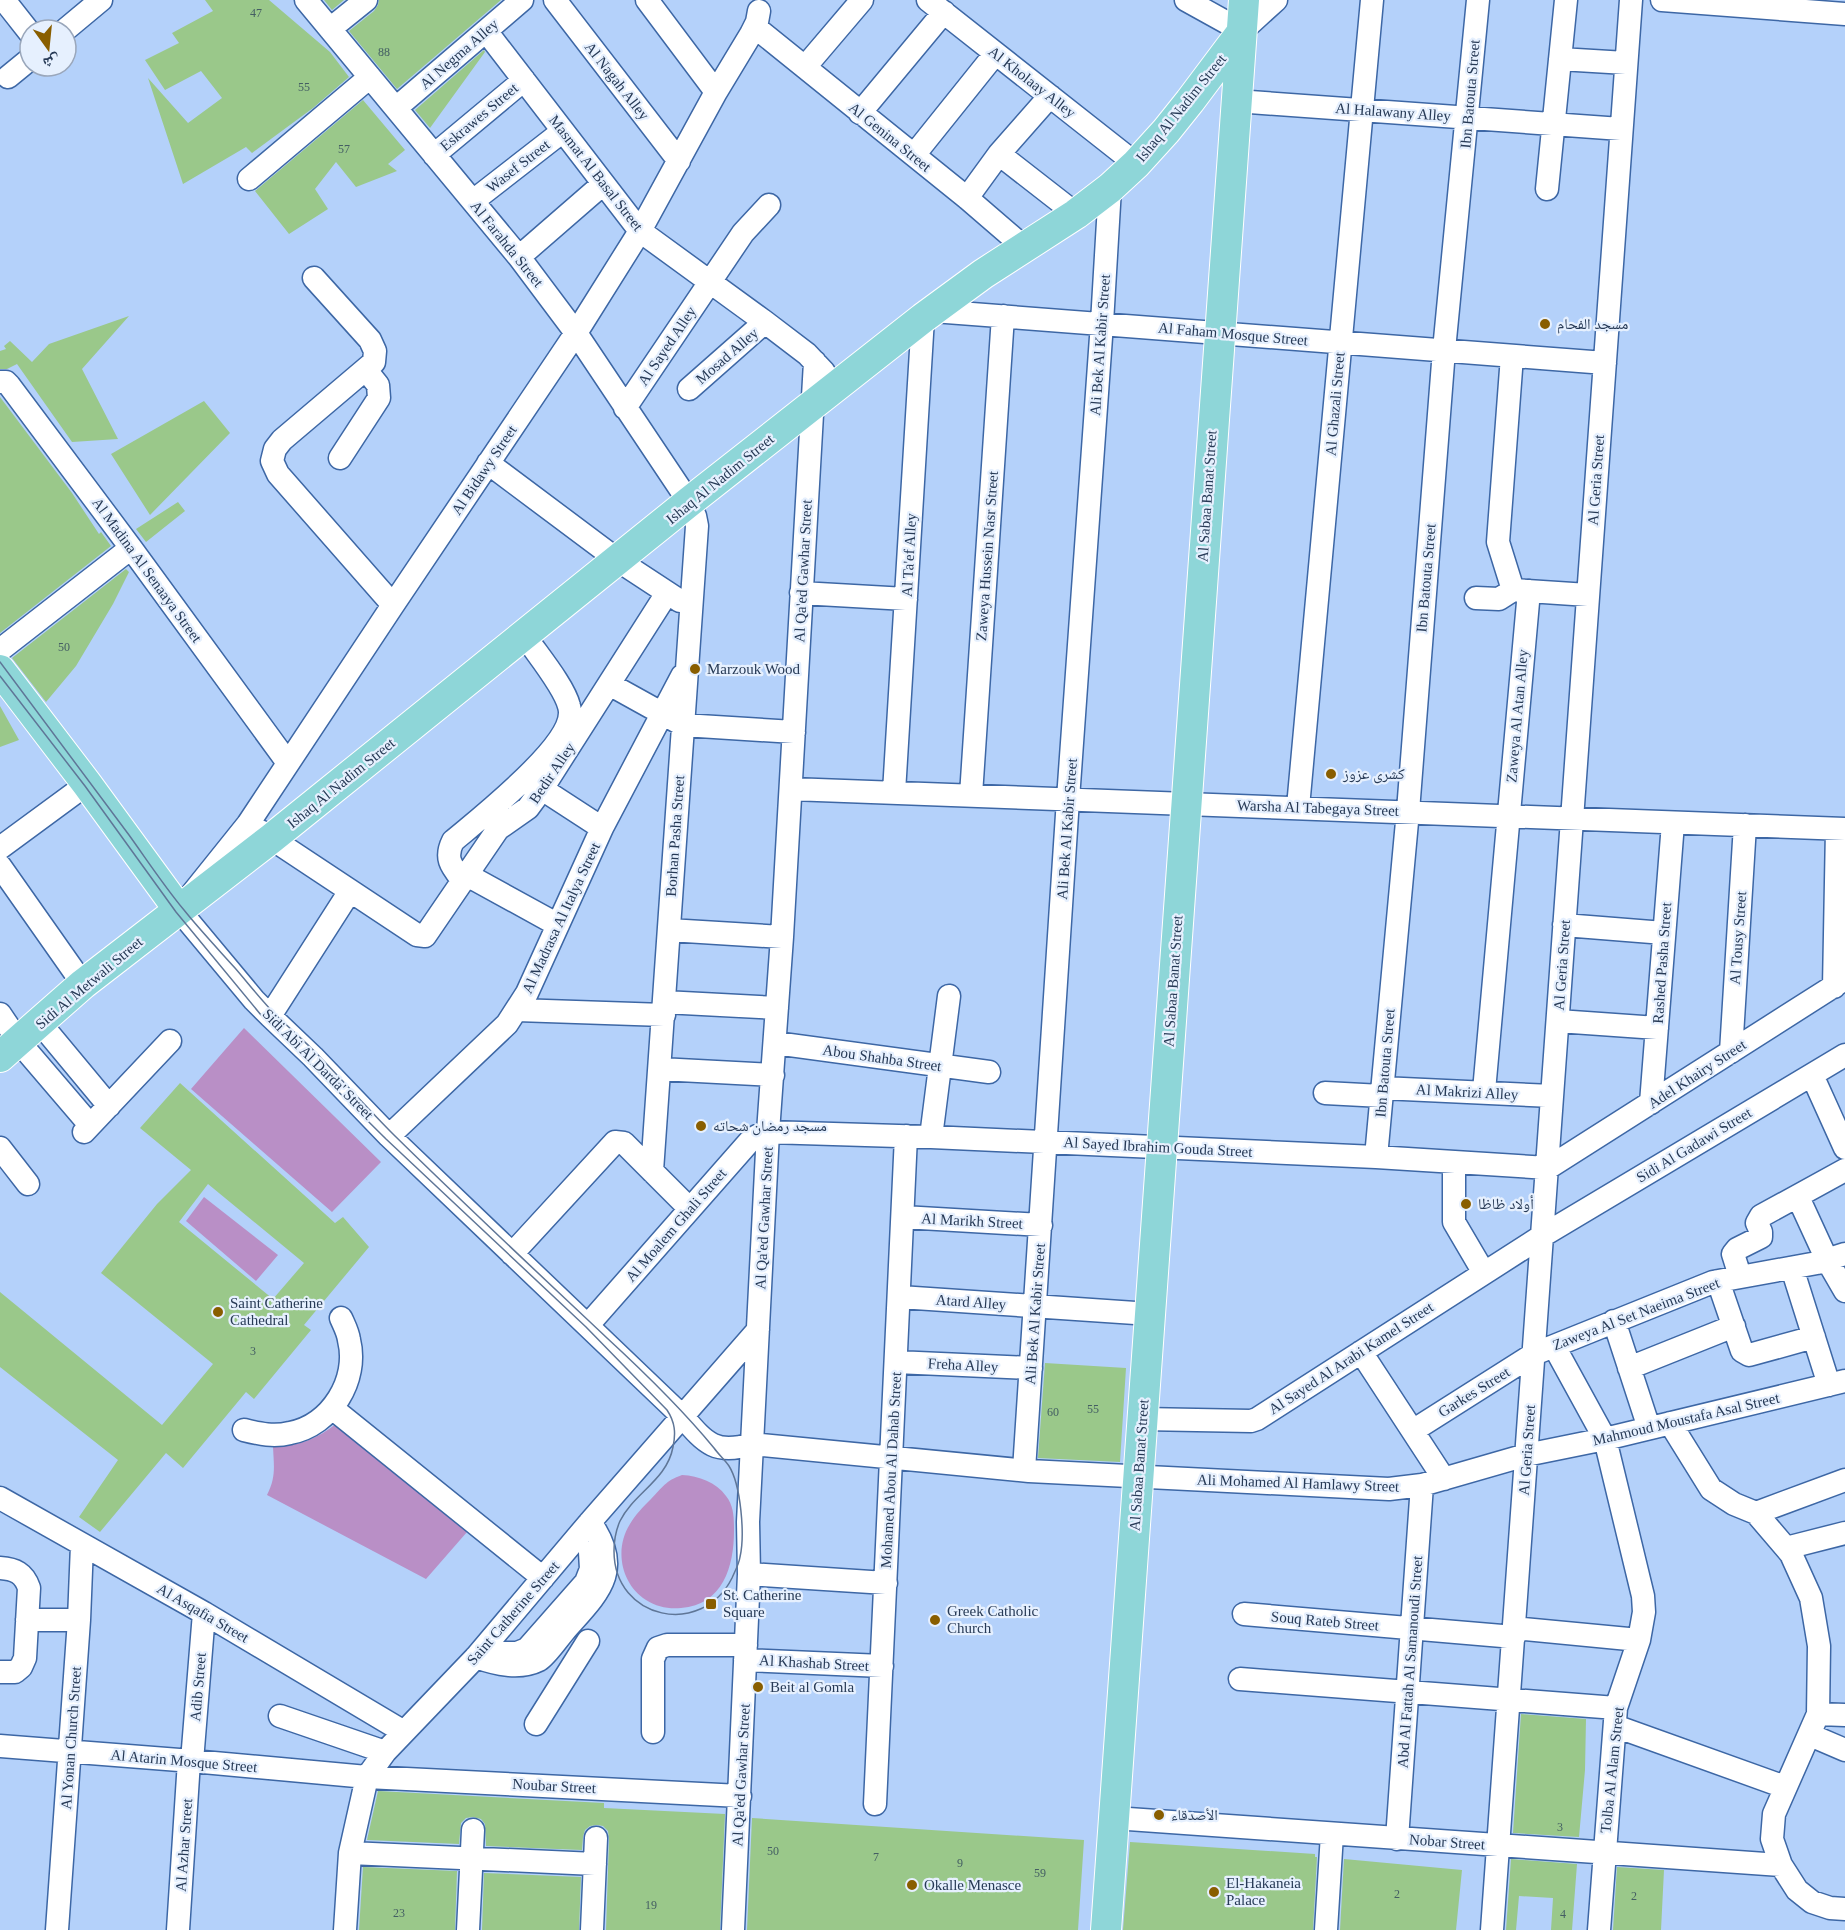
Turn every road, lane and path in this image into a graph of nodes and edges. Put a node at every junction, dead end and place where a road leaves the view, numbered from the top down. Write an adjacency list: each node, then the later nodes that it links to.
1 (4, 0): 20 (street)
2 (101, 0): 21 (street)
3 (306, 0): 22 (street, Al Farahda Street)
4 (366, 0): 22 (street)
5 (522, 0): 23 (street, Al Negma Alley)
6 (555, 0): 46 (street, Al Nagah Alley)
7 (648, 0): 33 (street)
8 (862, 0): 28 (street)
9 (1186, 0): 24 (street)
10 (1244, 0): 24 (main road, Al Sabaa Banat Street)
11 (1276, 0): 24 (street)
12 (1372, 0): 37 (street, Al Ghazali Street)
13 (1479, 0): 39 (street, Ibn Batouta Street)
14 (1566, 0): 26 (street)
15 (1630, 0): 27 (street, Al Geria Street)
16 (1662, 0): 19 (street)
17 (936, 6): 25 (street, Al Kholaay Alley); 38 (street)
18 (758, 9): 28 (street, Al Genina Street); 33 (street, Al Bidawy Street)
19 (1833, 9)
20 (18, 18)
21 (78, 19)
22 (330, 29): 31 (street, Al Farahda Street)
23 (486, 31): 32 (street, Masmat Al Basal Street); 36 (street, Al Negma Alley)
24 (1242, 31): 35 (main road, Al Sabaa Banat Street); 47 (main road, Ishaq Al Nadim Street)
25 (995, 54): 34 (street, Al Kholaay Alley); 45 (street)
26 (1560, 59): 27 (street); 40 (street)
27 (1626, 63): 41 (street, Al Geria Street)
28 (805, 67): 38 (street, Al Genina Street)
29 (18, 69): 30 (street)
30 (8, 77)
31 (370, 77): 36 (street, Al Farahda Street); 48 (street)
32 (524, 80): 42 (street, Masmat Al Basal Street); 44 (street, Eskrawes Street)
33 (716, 92): 46 (street, Al Bidawy Street)
34 (1050, 96): 43 (street); 47 (street, Al Kholaay Alley)
35 (1236, 101): 37 (street, Al Halawany Alley); 66 (main road, Al Sabaa Banat Street)
36 (396, 108): 44 (street, Al Farahda Street)
37 (1362, 110): 39 (street, Al Halawany Alley); 67 (street, Al Ghazali Street)
38 (860, 113): 45 (street, Al Genina Street)
39 (1468, 118): 40 (street, Al Halawany Alley); 68 (street, Ibn Batouta Street)
40 (1554, 124): 41 (street, Al Halawany Alley); 51 (street)
41 (1621, 129): 71 (street, Al Geria Street)
42 (563, 131): 49 (street, Masmat Al Basal Street); 53 (street, Wasef Street)
43 (999, 154): 52 (street); 55 (street)
44 (435, 155): 53 (street, Al Farahda Street)
45 (914, 156): 52 (street, Al Genina Street)
46 (679, 161): 56 (street, Al Bidawy Street)
47 (1136, 164): 50 (main road, Ishaq Al Nadim Street)
48 (249, 179)
49 (603, 184): 56 (street, Masmat Al Basal Street); 58 (street)
50 (1110, 188): 55 (main road, Ishaq Al Nadim Street); 64 (street, Ali Bek Al Kabir Street)
51 (1547, 189)
52 (967, 198): 57 (street, Al Genina Street)
53 (473, 201): 58 (street, Al Farahda Street)
54 (769, 205): 60 (street, Al Sayed Alley)
55 (1076, 214): 57 (main road, Ishaq Al Nadim Street)
56 (640, 231): 60 (street, Masmat Al Basal Street); 65 (street, Al Bidawy Street)
57 (1024, 248): 61 (main road, Ishaq Al Nadim Street)
58 (519, 256): 65 (street, Al Farahda Street)
59 (314, 278): 72 (street)
60 (709, 283): 63 (street, Masmat Al Basal Street); 77 (street, Al Sayed Alley)
61 (928, 314): 62 (street, Al Faham Mosque Street); 74 (main road, Ishaq Al Nadim Street); 88 (street, Al Ta'ef Alley)
62 (1003, 316): 64 (street, Al Faham Mosque Street); 103 (street, Zaweya Hussein Nasr Street)
63 (765, 322): 70 (street, Masmat Al Basal Street); 75 (street, Mosad Alley)
64 (1102, 323): 66 (street, Al Faham Mosque Street); 104 (street, Ali Bek Al Kabir Street)
65 (576, 333): 77 (street, Al Farahda Street); 79 (street, Al Bidawy Street)
66 (1219, 333): 67 (street, Al Faham Mosque Street); 105 (main road, Al Sabaa Banat Street)
67 (1341, 343): 68 (street, Al Faham Mosque Street); 106 (street, Al Ghazali Street)
68 (1444, 350): 69 (street, Al Faham Mosque Street); 107 (street, Ibn Batouta Street)
69 (1512, 356): 71 (street, Al Faham Mosque Street); 83 (street, Zaweya Al Atan Alley)
70 (815, 362): 74 (street, Masmat Al Basal Street); 76 (street, Al Qa'ed Gawhar Street)
71 (1605, 363): 86 (street, Al Geria Street)
72 (366, 370): 78 (street); 89 (street)
73 (1, 382): 81 (street, Al Madina Al Senaaya Street)
74 (836, 387): 76 (main road, Ishaq Al Nadim Street)
75 (689, 389)
76 (812, 406): 80 (main road, Ishaq Al Nadim Street); 85 (street, Al Qa'ed Gawhar Street)
77 (626, 408): 80 (street, Al Farahda Street)
78 (340, 458)
79 (488, 464): 82 (street); 89 (street, Al Bidawy Street)
80 (689, 502): 82 (main road, Ishaq Al Nadim Street); 90 (street, Borhan Pasha Street)
81 (131, 548): 93 (street); 98 (street, Al Madina Al Senaaya Street)
82 (619, 561): 84 (street); 91 (main road, Ishaq Al Nadim Street)
83 (1521, 590): 86 (street); 87 (street); 108 (street, Zaweya Al Atan Alley)
84 (667, 593): 90 (street); 94 (street, Bedir Alley)
85 (801, 593): 88 (street); 97 (street, Al Qa'ed Gawhar Street)
86 (1587, 595): 109 (street, Al Geria Street)
87 (1476, 598)
88 (906, 599): 102 (street, Al Ta'ef Alley)
89 (393, 605): 98 (street, Al Bidawy Street)
90 (691, 609): 92 (street, Borhan Pasha Street)
91 (525, 636): 114 (main road, Ishaq Al Nadim Street); 117 (street)
92 (687, 666): 95 (street, Al Madrasa Al Italya Street); 96 (street, Borhan Pasha Street)
93 (1, 667): 99 (main road, Sidi Abi Al Darda' Street)
94 (609, 684): 95 (street); 100 (street, Bedir Alley)
95 (662, 714): 96 (street); 112 (street, Al Madrasa Al Italya Street)
96 (683, 725): 97 (street); 122 (street, Borhan Pasha Street)
97 (794, 732): 101 (street, Al Qa'ed Gawhar Street)
98 (288, 764): 114 (street, Al Bidawy Street)
99 (87, 784): 115 (street); 119 (main road, Sidi Abi Al Darda' Street)
100 (542, 789): 112 (street); 117 (street, Bedir Alley)
101 (791, 789): 102 (street, Warsha Al Tabegaya Street); 124 (street, Al Qa'ed Gawhar Street)
102 (894, 792): 103 (street, Warsha Al Tabegaya Street)
103 (971, 795): 104 (street, Warsha Al Tabegaya Street)
104 (1068, 799): 105 (street, Warsha Al Tabegaya Street); 155 (street, Ali Bek Al Kabir Street)
105 (1185, 804): 106 (street, Warsha Al Tabegaya Street); 157 (main road, Al Sabaa Banat Street)
106 (1299, 807): 107 (street, Warsha Al Tabegaya Street)
107 (1408, 811): 108 (street, Warsha Al Tabegaya Street); 146 (street, Ibn Batouta Street)
108 (1508, 816): 109 (street, Warsha Al Tabegaya Street); 145 (street, Zaweya Al Atan Alley)
109 (1572, 818): 110 (street, Warsha Al Tabegaya Street); 121 (street, Al Geria Street)
110 (1673, 823): 111 (street, Warsha Al Tabegaya Street); 123 (street, Rashed Pasha Street)
111 (1745, 825): 113 (street, Warsha Al Tabegaya Street); 138 (street, Al Tousy Street)
112 (602, 828): 120 (street, Al Madrasa Al Italya Street)
113 (1841, 829): 125 (street)
114 (260, 831): 118 (street); 119 (main road, Ishaq Al Nadim Street)
115 (0, 848)
116 (0, 866): 126 (street)
117 (465, 878): 118 (street, Bedir Alley); 120 (street)
118 (350, 891): 132 (street)
119 (179, 910): 126 (main road, Sidi Al Metwali Street); 132 (street, Sidi Abi Al Darda' Street)
120 (558, 925): 130 (street, Al Madrasa Al Italya Street)
121 (1564, 925): 123 (street); 133 (street, Al Geria Street)
122 (669, 930): 124 (street); 129 (street, Borhan Pasha Street)
123 (1664, 933): 134 (street, Rashed Pasha Street)
124 (782, 937): 128 (street, Al Qa'ed Gawhar Street)
125 (1839, 983): 138 (street, Adel Khairy Street)
126 (83, 984): 135 (main road, Sidi Al Metwali Street)
127 (949, 996): 140 (street)
128 (777, 1008): 129 (street); 137 (street, Al Qa'ed Gawhar Street)
129 (664, 1009): 130 (street); 141 (street, Borhan Pasha Street)
130 (517, 1010): 152 (street, Al Madrasa Al Italya Street)
131 (0, 1014): 135 (street)
132 (270, 1016): 152 (street, Sidi Abi Al Darda' Street)
133 (1558, 1021): 134 (street); 148 (street, Al Geria Street)
134 (1657, 1028): 149 (street, Rashed Pasha Street)
135 (20, 1041): 150 (street); 150 (street)
136 (170, 1041): 150 (street)
137 (775, 1043): 140 (street, Abou Shahba Street); 143 (street, Al Qa'ed Gawhar Street)
138 (1731, 1052): 149 (street, Adel Khairy Street)
139 (1845, 1055): 144 (street, Sidi Al Gadawi Street)
140 (939, 1065): 142 (street, Abou Shahba Street); 154 (street)
141 (660, 1069): 143 (street); 163 (street, Borhan Pasha Street)
142 (989, 1072)
143 (773, 1075): 151 (street, Al Qa'ed Gawhar Street)
144 (1812, 1075): 158 (street); 169 (street, Sidi Al Gadawi Street)
145 (1484, 1091): 146 (street, Al Makrizi Alley); 148 (street, Al Makrizi Alley)
146 (1382, 1092): 147 (street, Al Makrizi Alley); 159 (street, Ibn Batouta Street)
147 (1325, 1093)
148 (1552, 1096): 161 (street, Al Geria Street)
149 (1651, 1103): 161 (street, Adel Khairy Street)
150 (109, 1106)
151 (768, 1132): 153 (street, Al Sayed Ibrahim Gouda Street); 166 (street, Al Moalem Ghali Street); 184 (street, Al Qa'ed Gawhar Street)
152 (389, 1136): 170 (street, Sidi Abi Al Darda' Street)
153 (906, 1136): 154 (street, Al Sayed Ibrahim Gouda Street); 167 (street, Mohamed Abou Al Dahab Street)
154 (931, 1137): 155 (street, Al Sayed Ibrahim Gouda Street)
155 (1047, 1142): 157 (street, Al Sayed Ibrahim Gouda Street); 168 (street, Ali Bek Al Kabir Street)
156 (0, 1148): 164 (street)
157 (1161, 1148): 159 (street, Al Sayed Ibrahim Gouda Street); 179 (main road, Al Sabaa Banat Street)
158 (1845, 1148)
159 (1376, 1157): 160 (street, Al Sayed Ibrahim Gouda Street)
160 (1454, 1162): 161 (street, Al Sayed Ibrahim Gouda Street); 173 (street)
161 (1548, 1168): 169 (street, Al Geria Street)
162 (1845, 1170): 165 (street)
163 (652, 1171): 166 (street); 170 (street)
164 (28, 1184)
165 (1798, 1197): 171 (street); 174 (street)
166 (690, 1209): 182 (street, Al Moalem Ghali Street)
167 (903, 1216): 168 (street, Al Marikh Street); 177 (street, Mohamed Abou Al Dahab Street)
168 (1041, 1225): 178 (street, Ali Bek Al Kabir Street)
169 (1542, 1236): 173 (street, Al Sayed Al Arabi Kamel Street); 186 (street, Al Geria Street)
170 (512, 1254): 182 (street, Sidi Abi Al Darda' Street)
171 (1836, 1257): 172 (street, Zaweya Al Set Naeima Street); 176 (street)
172 (1792, 1268): 174 (street, Zaweya Al Set Naeima Street); 185 (street)
173 (1484, 1273): 187 (street, Al Sayed Al Arabi Kamel Street)
174 (1740, 1276): 175 (street, Zaweya Al Set Naeima Street)
175 (1718, 1281): 181 (street, Zaweya Al Set Naeima Street); 183 (street)
176 (1845, 1291)
177 (900, 1297): 178 (street, Atard Alley); 188 (street, Mohamed Abou Al Dahab Street)
178 (1035, 1306): 179 (street, Atard Alley); 189 (street, Ali Bek Al Kabir Street)
179 (1150, 1314): 194 (main road, Al Sabaa Banat Street)
180 (341, 1318): 192 (street)
181 (1614, 1321): 186 (street, Zaweya Al Set Naeima Street); 190 (street)
182 (588, 1324): 193 (street, Sidi Abi Al Darda' Street)
183 (1734, 1326): 185 (street); 190 (street)
184 (758, 1330): 193 (street, Saint Catherine Street); 199 (street, Al Qa'ed Gawhar Street)
185 (1814, 1337): 191 (street)
186 (1544, 1350): 197 (street, Garkes Street); 198 (street, Tolba Al Alam Street); 200 (street, Al Geria Street)
187 (1361, 1352): 194 (street, Al Sayed Al Arabi Kamel Street); 197 (street)
188 (896, 1362): 189 (street, Freha Alley); 201 (street, Mohamed Abou Al Dahab Street)
189 (1031, 1368): 202 (street, Ali Bek Al Kabir Street)
190 (1629, 1368): 195 (street)
191 (1837, 1383): 195 (street, Mahmoud Moustafa Asal Street)
192 (332, 1408): 196 (street); 215 (street)
193 (683, 1417): 199 (street, Sidi Abi Al Darda' Street); 209 (street, Saint Catherine Street)
194 (1142, 1419): 203 (main road, Al Sabaa Banat Street)
195 (1660, 1425): 198 (street, Mahmoud Moustafa Asal Street); 208 (street)
196 (244, 1430)
197 (1414, 1430): 204 (street)
198 (1605, 1439): 200 (street, Mahmoud Moustafa Asal Street); 224 (street, Tolba Al Alam Street)
199 (752, 1444): 201 (street, Sidi Abi Al Darda' Street); 214 (street, Al Qa'ed Gawhar Street)
200 (1526, 1455): 204 (street, Ali Mohamed Al Hamlawy Street); 223 (street, Al Geria Street)
201 (891, 1457): 202 (street, Ali Mohamed Al Hamlawy Street); 216 (street, Mohamed Abou Al Dahab Street)
202 (1024, 1470): 203 (street, Ali Mohamed Al Hamlawy Street)
203 (1138, 1477): 206 (street, Ali Mohamed Al Hamlawy Street); 248 (main road, Al Sabaa Banat Street)
204 (1444, 1479): 206 (street, Ali Mohamed Al Hamlawy Street)
205 (1845, 1480): 208 (street)
206 (1422, 1485): 222 (street, Abd Al Fattah Al Samanoudi Street)
207 (0, 1498): 211 (street, Al Asqafia Street)
208 (1756, 1513): 212 (street)
209 (585, 1528): 215 (street, Saint Catherine Street); 221 (street); 225 (street)
210 (1845, 1533): 212 (street)
211 (82, 1545): 217 (street, Al Asqafia Street); 220 (street, Al Yonan Church Street)
212 (1786, 1548): 236 (street)
213 (0, 1568): 219 (street)
214 (749, 1574): 216 (street); 226 (street, Al Qa'ed Gawhar Street)
215 (543, 1578): 225 (street, Saint Catherine Street)
216 (886, 1583): 227 (street, Mohamed Abou Al Dahab Street)
217 (204, 1613): 237 (street, Al Asqafia Street); 243 (street, Adib Street)
218 (1244, 1614): 222 (street, Souq Rateb Street)
219 (27, 1620): 220 (street); 228 (street)
220 (79, 1620): 241 (street, Al Yonan Church Street)
221 (570, 1625): 225 (street); 235 (street)
222 (1412, 1628): 223 (street, Souq Rateb Street); 230 (street, Abd Al Fattah Al Samanoudi Street)
223 (1514, 1632): 224 (street, Souq Rateb Street); 231 (street, Al Geria Street)
224 (1639, 1640): 234 (street, Tolba Al Alam Street)
225 (481, 1651): 237 (street, Saint Catherine Street)
226 (746, 1652): 227 (street, Al Khashab Street); 238 (street, Al Khashab Street); 246 (street, Al Qa'ed Gawhar Street)
227 (882, 1666): 247 (street, Mohamed Abou Al Dahab Street)
228 (0, 1672)
229 (1240, 1679): 230 (street)
230 (1407, 1693): 231 (street); 252 (street, Abd Al Fattah Al Samanoudi Street)
231 (1509, 1701): 234 (street); 253 (street, Al Geria Street)
232 (1845, 1715): 236 (street)
233 (280, 1716): 242 (street)
234 (1615, 1717): 245 (street); 255 (street, Tolba Al Alam Street)
235 (536, 1724)
236 (1814, 1724): 240 (street); 245 (street)
237 (404, 1731): 242 (street, Saint Catherine Street)
238 (653, 1732)
239 (0, 1746): 241 (street, Al Atarin Mosque Street)
240 (1845, 1750)
241 (70, 1751): 243 (street, Al Atarin Mosque Street); 260 (street, Al Yonan Church Street)
242 (385, 1752): 244 (street, Saint Catherine Street)
243 (191, 1761): 244 (street, Al Atarin Mosque Street); 261 (street, Al Azhar Street)
244 (367, 1777): 246 (street, Noubar Street); 254 (street, Saint Catherine Street)
245 (1785, 1787): 258 (street)
246 (740, 1796): 265 (street, Al Qa'ed Gawhar Street)
247 (876, 1804)
248 (1114, 1818): 250 (street, Nobar Street); 266 (main road, Al Sabaa Banat Street)
249 (473, 1830): 256 (street)
250 (1332, 1834): 252 (street, Nobar Street); 267 (street)
251 (596, 1838): 257 (street)
252 (1397, 1839): 253 (street, Nobar Street)
253 (1499, 1846): 255 (street, Nobar Street); 268 (street, Al Geria Street)
254 (350, 1853): 256 (street); 262 (street, Saint Catherine Street)
255 (1604, 1854): 258 (street, Nobar Street); 269 (street, Tolba Al Alam Street)
256 (472, 1858): 257 (street); 263 (street)
257 (595, 1864): 264 (street)
258 (1781, 1865): 259 (street)
259 (1845, 1909)
260 (57, 1930)
261 (178, 1930)
262 (345, 1930)
263 (468, 1930)
264 (592, 1930)
265 (733, 1930)
266 (1106, 1930)
267 (1326, 1930)
268 (1492, 1930)
269 (1599, 1930)

